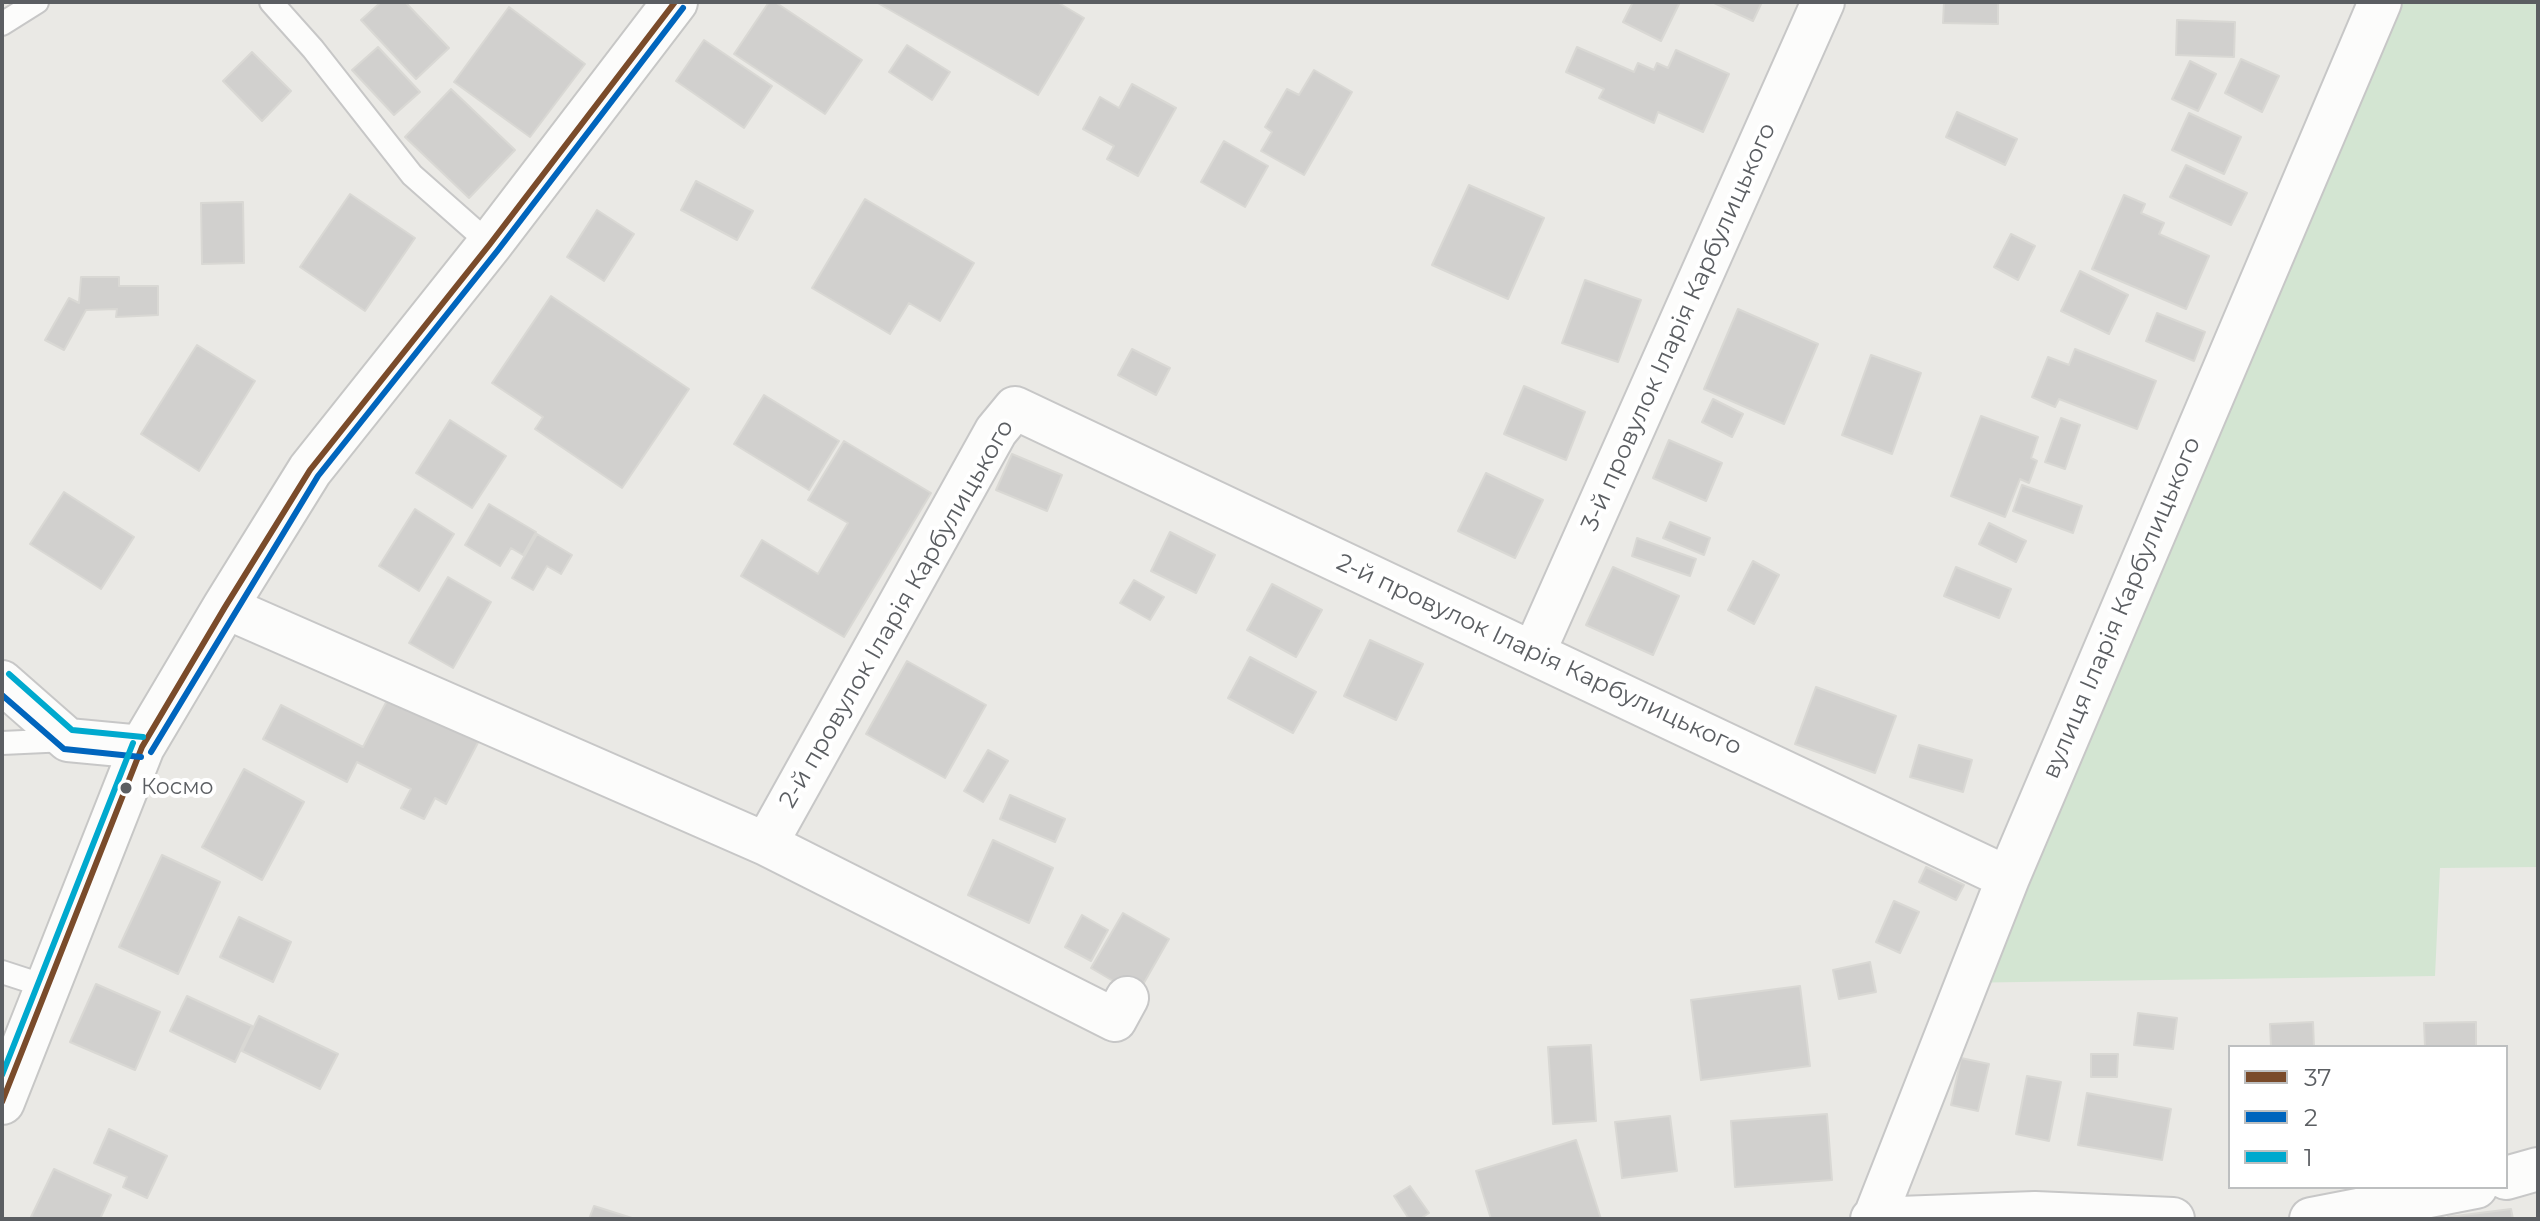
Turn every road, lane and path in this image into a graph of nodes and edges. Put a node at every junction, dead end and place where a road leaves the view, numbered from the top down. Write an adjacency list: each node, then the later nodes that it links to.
1 (37, 2): 6 (lane)
2 (271, 2): 7 (lane)
3 (675, 2): 7 (main road)
4 (1823, 2): 9 (street, 3-й провулок Іларія Карбулицького)
5 (2380, 2): 15 (street, вулиця Іларія Карбулицького)
6 (2, 24)
7 (490, 244): 8 (main road)
8 (225, 607): 13 (main road); 14 (street)
9 (1534, 652): 14 (street, 2-й провулок Іларія Карбулицького); 15 (street, 2-й провулок Іларія Карбулицького)
10 (2, 682): 11 (street)
11 (68, 740): 12 (lane); 13 (street)
12 (2, 743)
13 (142, 747): 17 (main road)
14 (766, 844): 18 (street)
15 (2008, 878): 23 (street, вулиця Іларія Карбулицького)
16 (2, 972): 17 (lane)
17 (48, 987): 19 (main road)
18 (1127, 998)
19 (2, 1102)
20 (2538, 1169): 21 (street)
21 (2508, 1177)
22 (2466, 1189): 25 (street)
23 (1873, 1219): 24 (street)
24 (2173, 1219)
25 (2311, 1219)

